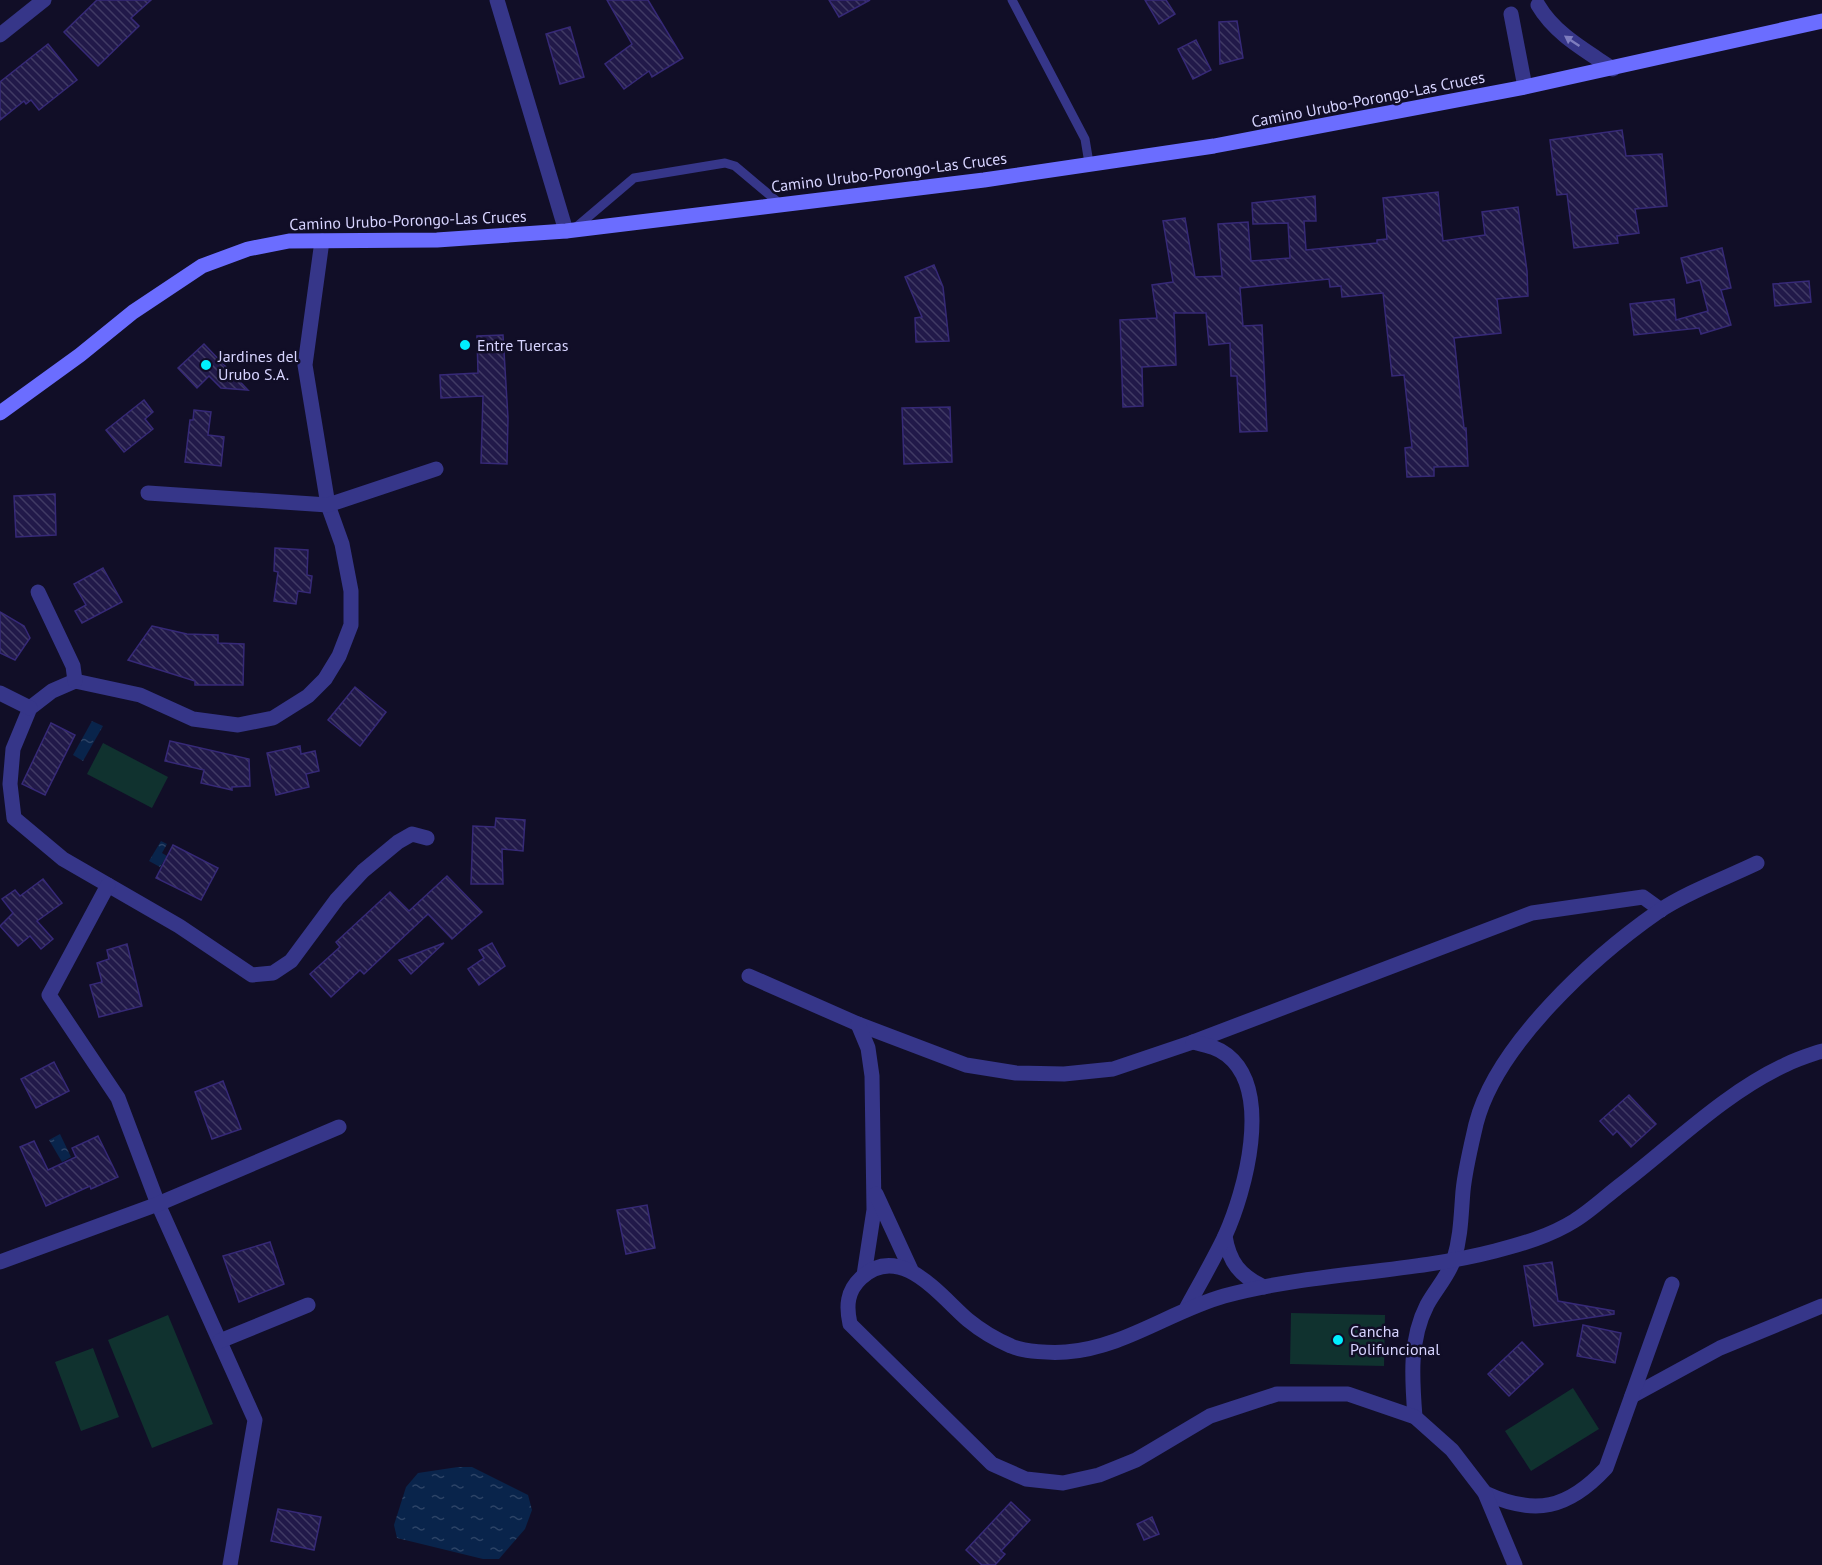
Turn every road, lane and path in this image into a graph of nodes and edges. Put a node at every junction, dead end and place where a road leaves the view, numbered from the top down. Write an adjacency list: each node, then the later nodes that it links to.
1 (45, 0): 7 (street)
2 (497, 0): 12 (street)
3 (1012, 0): 10 (lane)
4 (1538, 5): 8 (street, one-way to 4)
5 (1508, 6): 9 (street)
6 (1822, 21): 8 (main road, Camino Urubo-Porongo-Las Cruces)
7 (0, 35)
8 (1613, 69): 9 (main road, Camino Urubo-Porongo-Las Cruces)
9 (1526, 87): 10 (main road, Camino Urubo-Porongo-Las Cruces)
10 (1089, 163): 11 (main road, Camino Urubo-Porongo-Las Cruces)
11 (779, 203): 12 (main road, Camino Urubo-Porongo-Las Cruces); 12 (lane)
12 (570, 230): 13 (main road, Camino Urubo-Porongo-Las Cruces)
13 (322, 241): 14 (main road, Camino Urubo-Porongo-Las Cruces); 17 (street)
14 (0, 414)
15 (436, 469): 17 (street)
16 (148, 494): 17 (street)
17 (328, 505): 19 (street)
18 (38, 592): 19 (street)
19 (75, 681): 21 (street)
20 (0, 693): 21 (street)
21 (30, 708): 22 (street)
22 (7, 819): 25 (street)
23 (427, 838): 25 (street)
24 (1757, 863): 26 (street)
25 (108, 885): 33 (street)
26 (1661, 910): 29 (street); 36 (street)
27 (749, 976): 28 (street)
28 (858, 1024): 29 (street); 32 (street)
29 (1193, 1042): 34 (street)
30 (1822, 1051): 36 (street)
31 (339, 1127): 33 (street)
32 (874, 1188): 37 (street); 38 (street)
33 (158, 1204): 35 (street); 44 (street)
34 (1225, 1236): 40 (street); 43 (street)
35 (0, 1262)
36 (1454, 1262): 40 (street); 46 (street)
37 (911, 1270): 38 (street); 43 (street)
38 (864, 1275): 46 (street)
39 (1672, 1284): 45 (street)
40 (1264, 1287): 43 (street)
41 (309, 1305): 44 (street)
42 (1822, 1306): 45 (street)
43 (1186, 1309)
44 (220, 1341): 48 (street)
45 (1632, 1396): 47 (street)
46 (1415, 1417): 47 (street)
47 (1485, 1493): 49 (street)
48 (230, 1565)
49 (1515, 1565)

